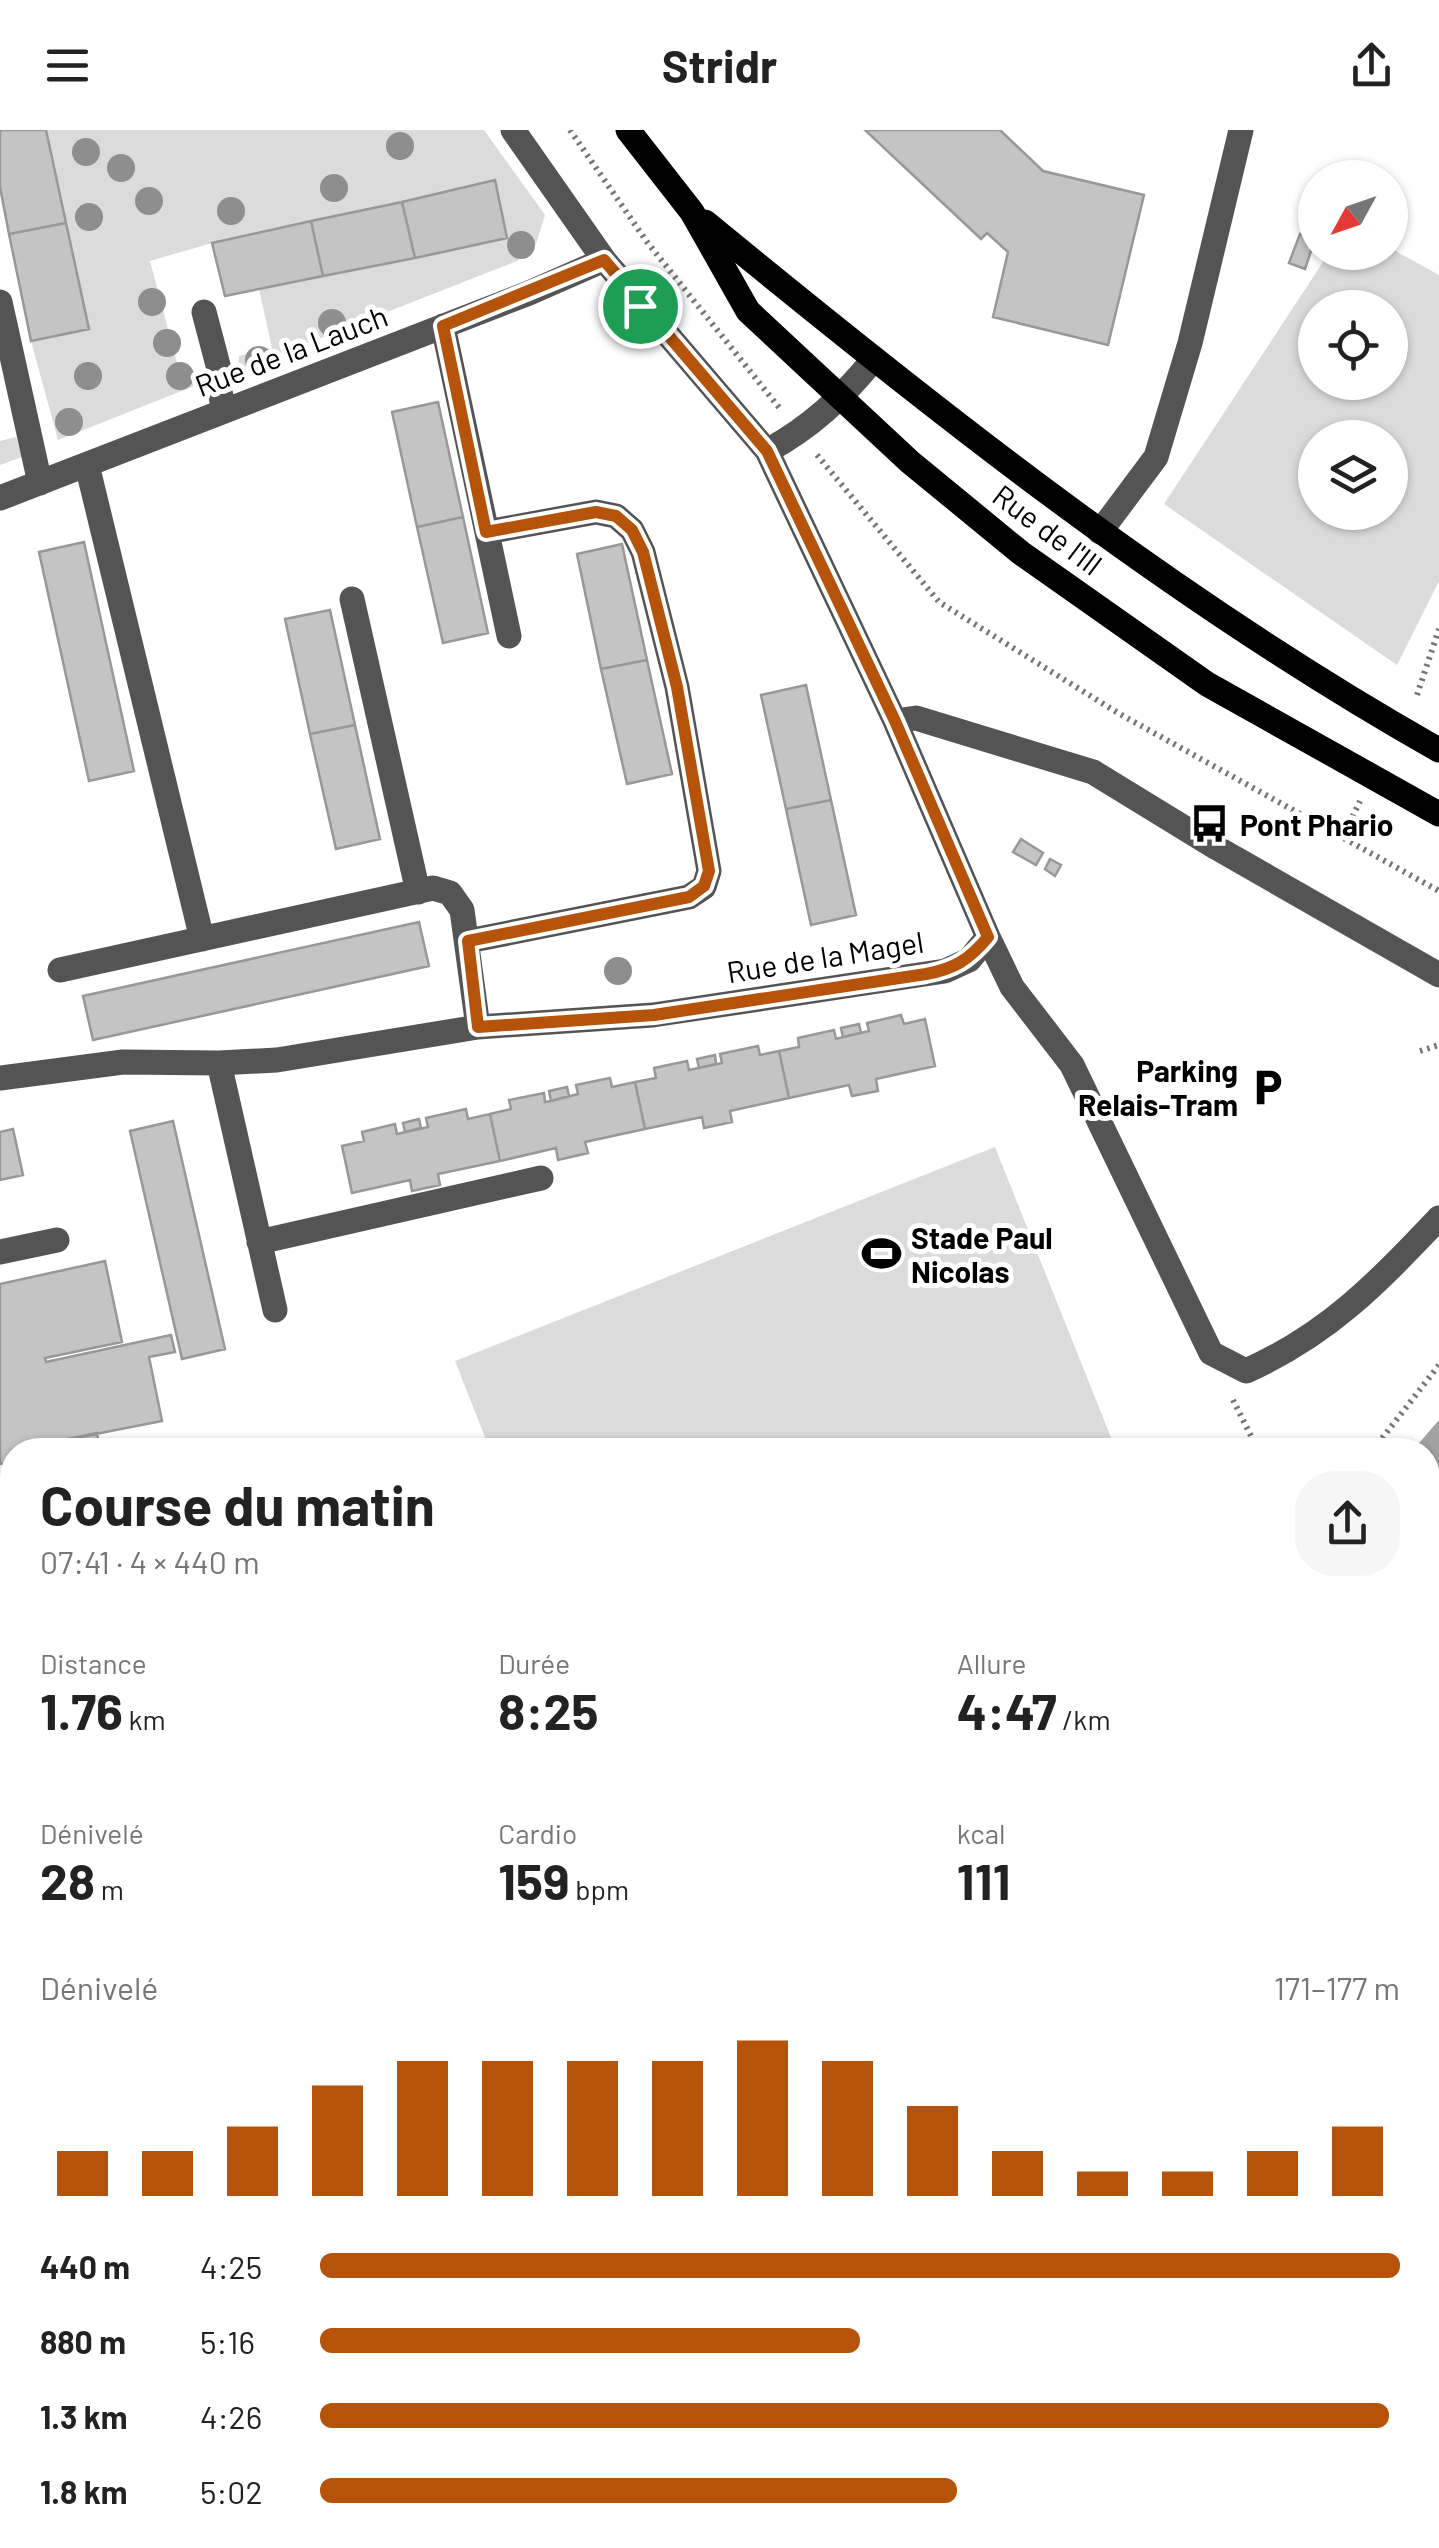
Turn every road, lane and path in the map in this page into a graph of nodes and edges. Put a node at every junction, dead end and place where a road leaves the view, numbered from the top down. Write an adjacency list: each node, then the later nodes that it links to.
1 (513, 130): 6 (street)
2 (570, 130): 14 (path)
3 (628, 130): 5 (main road, Rue de l'Ill)
4 (1241, 130): 20 (street)
5 (692, 212): 11 (main road, Rue de l'Ill); 12 (main road, Rue de l'Ill)
6 (604, 260): 9 (street, Rue de la Lauch); 15 (street)
7 (0, 302): 10 (street)
8 (204, 312): 13 (street)
9 (443, 326): 13 (street, Rue de la Lauch); 19 (street)
10 (3, 332): 17 (street)
11 (873, 360): 12 (street); 20 (main road, Rue de l'Ill)
12 (840, 399): 14 (street); 28 (main road, Rue de l'Ill)
13 (224, 411): 16 (street, Rue de la Lauch)
14 (799, 434): 15 (street); 29 (path)
15 (767, 451): 25 (street)
16 (86, 464): 17 (street, Rue de la Lauch); 33 (street)
17 (40, 482): 18 (street, Rue de la Lauch)
18 (0, 498)
19 (486, 532): 23 (street); 34 (street)
20 (1100, 532): 26 (main road, Rue de l'Ill)
21 (352, 598): 31 (street)
22 (1439, 629): 24 (path)
23 (509, 636)
24 (1417, 695)
25 (895, 721): 32 (street); 36 (street)
26 (1439, 750)
27 (1360, 800): 29 (path)
28 (1439, 814)
29 (1343, 837): 30 (path)
30 (1439, 891)
31 (418, 892): 33 (street); 34 (street)
32 (988, 937): 37 (street, Rue de la Magel); 43 (street)
33 (202, 939): 35 (street)
34 (468, 941): 37 (street)
35 (60, 970)
36 (1439, 975)
37 (478, 1027): 40 (street, Rue de la Magel)
38 (1439, 1045): 39 (path)
39 (1420, 1051)
40 (218, 1063): 41 (street, Rue de la Magel); 45 (street)
41 (0, 1078)
42 (541, 1178): 45 (street)
43 (1439, 1218)
44 (57, 1240): 46 (street)
45 (259, 1242): 47 (street)
46 (0, 1252)
47 (275, 1310)
48 (1439, 1365): 49 (path)
49 (1383, 1438)

